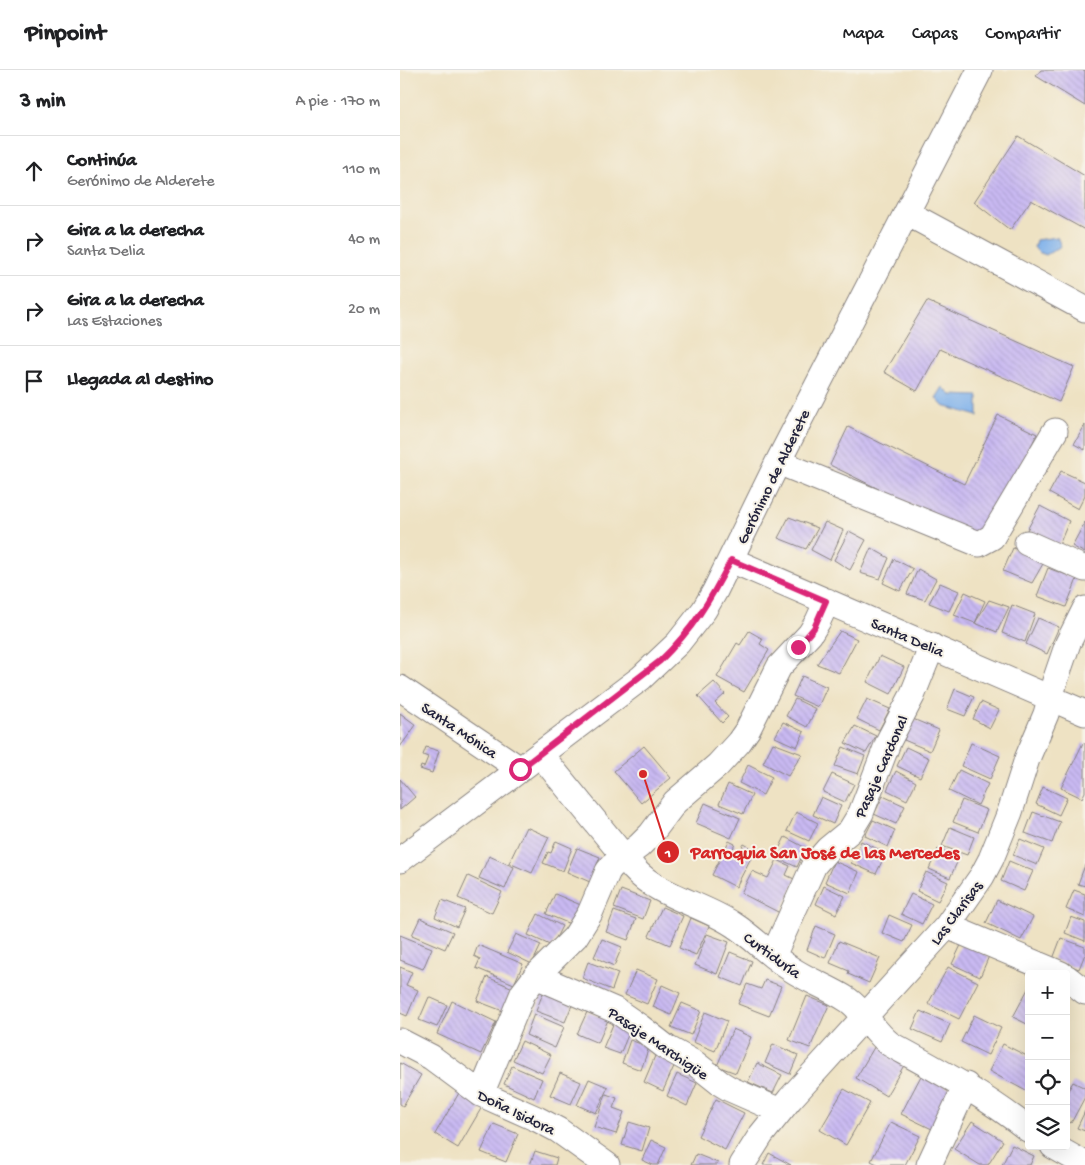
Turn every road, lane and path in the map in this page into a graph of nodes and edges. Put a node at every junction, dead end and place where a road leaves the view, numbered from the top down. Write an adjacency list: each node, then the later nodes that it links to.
1 (980, 70): 2 (street, Gerónimo de Alderete)
2 (907, 213): 3 (street); 5 (street, Gerónimo de Alderete)
3 (1085, 310)
4 (1055, 431): 5 (street)
5 (778, 462): 7 (street, Gerónimo de Alderete)
6 (1027, 543): 8 (street)
7 (731, 560): 9 (street, Santa Delia); 15 (street, Gerónimo de Alderete)
8 (1085, 569)
9 (826, 601): 11 (street, Santa Delia); 17 (street)
10 (1085, 609): 13 (street, Las Clarisas)
11 (932, 646): 13 (street, Santa Delia); 20 (street, Pasaje Cardonal)
12 (400, 688): 16 (street, Santa Mónica)
13 (1051, 698): 14 (street, Santa Delia); 19 (street, Las Clarisas)
14 (1085, 713)
15 (540, 754): 16 (street, Gerónimo de Alderete); 17 (street, Curtiduría)
16 (520, 769): 18 (street, Gerónimo de Alderete)
17 (625, 858): 20 (street, Curtiduría); 21 (street)
18 (400, 860)
19 (947, 926): 22 (street); 23 (street, Las Clarisas)
20 (773, 956): 23 (street, Curtiduría)
21 (536, 976): 26 (street); 27 (street, Pasaje Marchigüe)
22 (1076, 982)
23 (865, 1017): 25 (street, Curtiduría); 27 (street, Las Clarisas)
24 (400, 1041): 26 (street, Doña Isidora)
25 (966, 1086): 28 (street, Curtiduría); 33 (street)
26 (481, 1094): 31 (street, Doña Isidora)
27 (780, 1111): 32 (street, Las Clarisas)
28 (1025, 1127)
29 (1060, 1150): 30 (street)
30 (1085, 1164)
31 (607, 1165)
32 (742, 1165)
33 (929, 1165)

